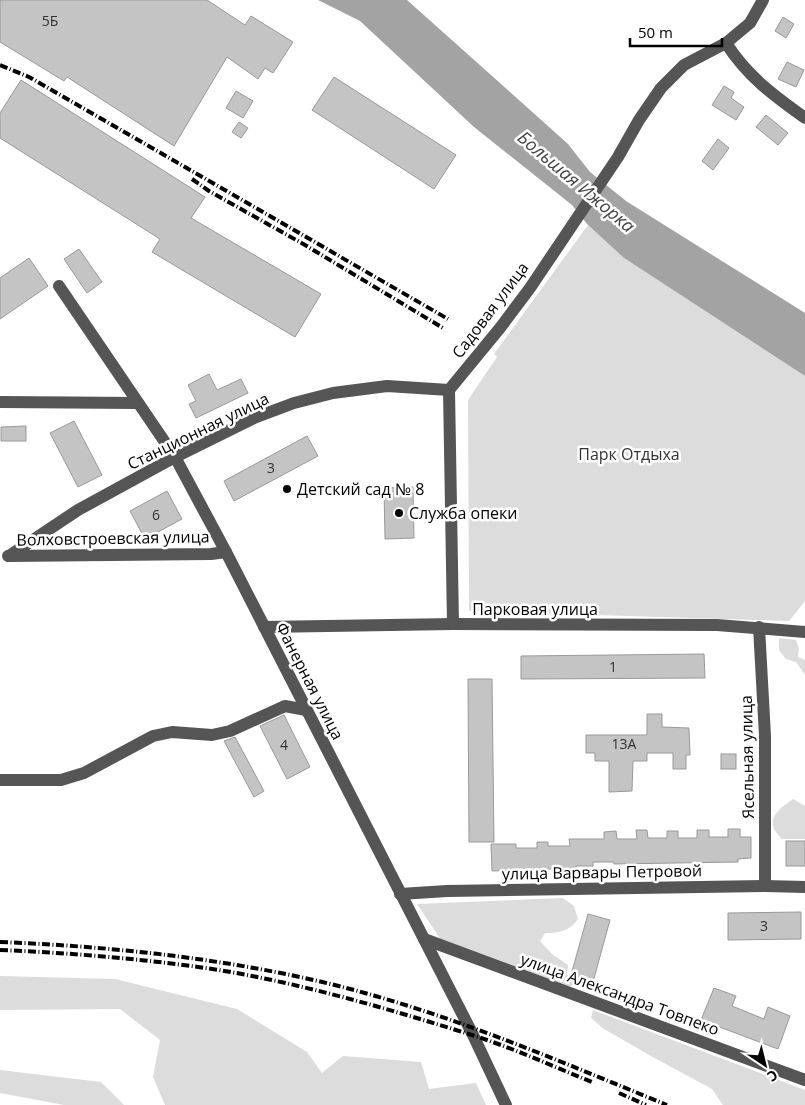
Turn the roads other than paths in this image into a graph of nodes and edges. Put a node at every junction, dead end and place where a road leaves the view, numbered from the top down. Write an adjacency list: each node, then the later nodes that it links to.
1 (763, 0): 2 (street)
2 (726, 43): 3 (street); 5 (street, Садовая улица)
3 (805, 118)
4 (59, 286): 7 (street, Фанерная улица)
5 (449, 390): 8 (street, Станционная улица); 11 (street)
6 (0, 402): 7 (street)
7 (138, 403): 8 (street, Фанерная улица)
8 (175, 457): 9 (street, Фанерная улица); 10 (street, Станционная улица)
9 (226, 552): 10 (street, Волховстроевская улица); 12 (street, Фанерная улица)
10 (4, 556)
11 (453, 624): 12 (street, Парковая улица); 13 (street, Парковая улица)
12 (264, 627): 15 (street, Фанерная улица)
13 (759, 627): 14 (street, Парковая улица); 17 (street, Ясельная улица)
14 (805, 632)
15 (306, 710): 16 (street); 19 (street, Фанерная улица)
16 (0, 780)
17 (765, 886): 18 (street, улица Варвары Петровой); 19 (street, улица Варвары Петровой)
18 (805, 887)
19 (400, 894): 20 (street, Фанерная улица)
20 (424, 939): 21 (street, улица Александра Товпеко); 22 (street, Фанерная улица)
21 (805, 1080)
22 (506, 1105)

